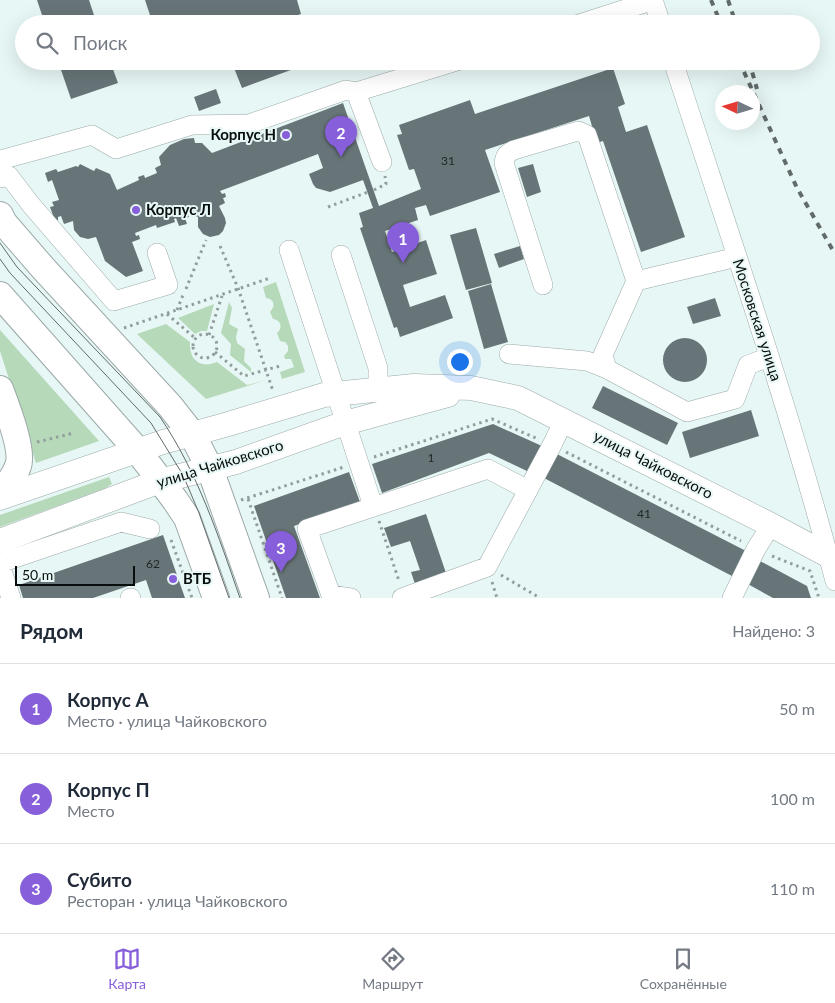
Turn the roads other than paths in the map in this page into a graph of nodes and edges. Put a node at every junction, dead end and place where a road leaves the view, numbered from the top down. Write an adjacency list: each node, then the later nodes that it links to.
1 (654, 0): 2 (street); 3 (street)
2 (606, 15)
3 (658, 15)
4 (428, 70): 6 (street)
5 (676, 70): 14 (street, Московская улица)
6 (356, 92): 7 (street); 8 (street)
7 (0, 160)
8 (382, 162)
9 (0, 178): 12 (street)
10 (0, 215): 27 (highway)
11 (289, 250): 24 (street)
12 (157, 253)
13 (341, 255): 23 (street)
14 (737, 258): 15 (street); 19 (street, Московская улица)
15 (636, 281): 16 (street); 20 (street)
16 (543, 284)
17 (0, 294): 28 (highway)
18 (509, 354): 20 (street)
19 (769, 357): 20 (street); 35 (street, Московская улица)
20 (607, 369)
21 (471, 388): 23 (main road, улица Чайковского); 25 (main road, улица Чайковского); 26 (main road, улица Чайковского)
22 (0, 389): 32 (highway)
23 (378, 390): 24 (main road, улица Чайковского)
24 (335, 393): 26 (street); 27 (main road, улица Чайковского)
25 (564, 420): 31 (street); 36 (main road, улица Чайковского)
26 (345, 423): 29 (main road, улица Чайковского); 34 (street)
27 (192, 434): 28 (main road, улица Чайковского); 29 (highway)
28 (138, 451): 30 (highway); 33 (main road, улица Чайковского)
29 (210, 468): 30 (main road, улица Чайковского); 47 (highway)
30 (160, 481): 39 (main road, улица Чайковского); 46 (highway)
31 (528, 490): 34 (street); 43 (street)
32 (0, 492)
33 (0, 498)
34 (374, 506): 48 (street)
35 (818, 515): 37 (street); 40 (street, Московская улица)
36 (771, 524): 40 (main road, улица Чайковского); 49 (street)
37 (835, 524)
38 (150, 529): 41 (street)
39 (0, 541)
40 (832, 558): 42 (street, Московская улица)
41 (0, 564): 45 (street)
42 (835, 581)
43 (428, 594): 44 (street)
44 (403, 597)
45 (11, 598)
46 (216, 598)
47 (256, 598)
48 (351, 598)
49 (732, 598)

